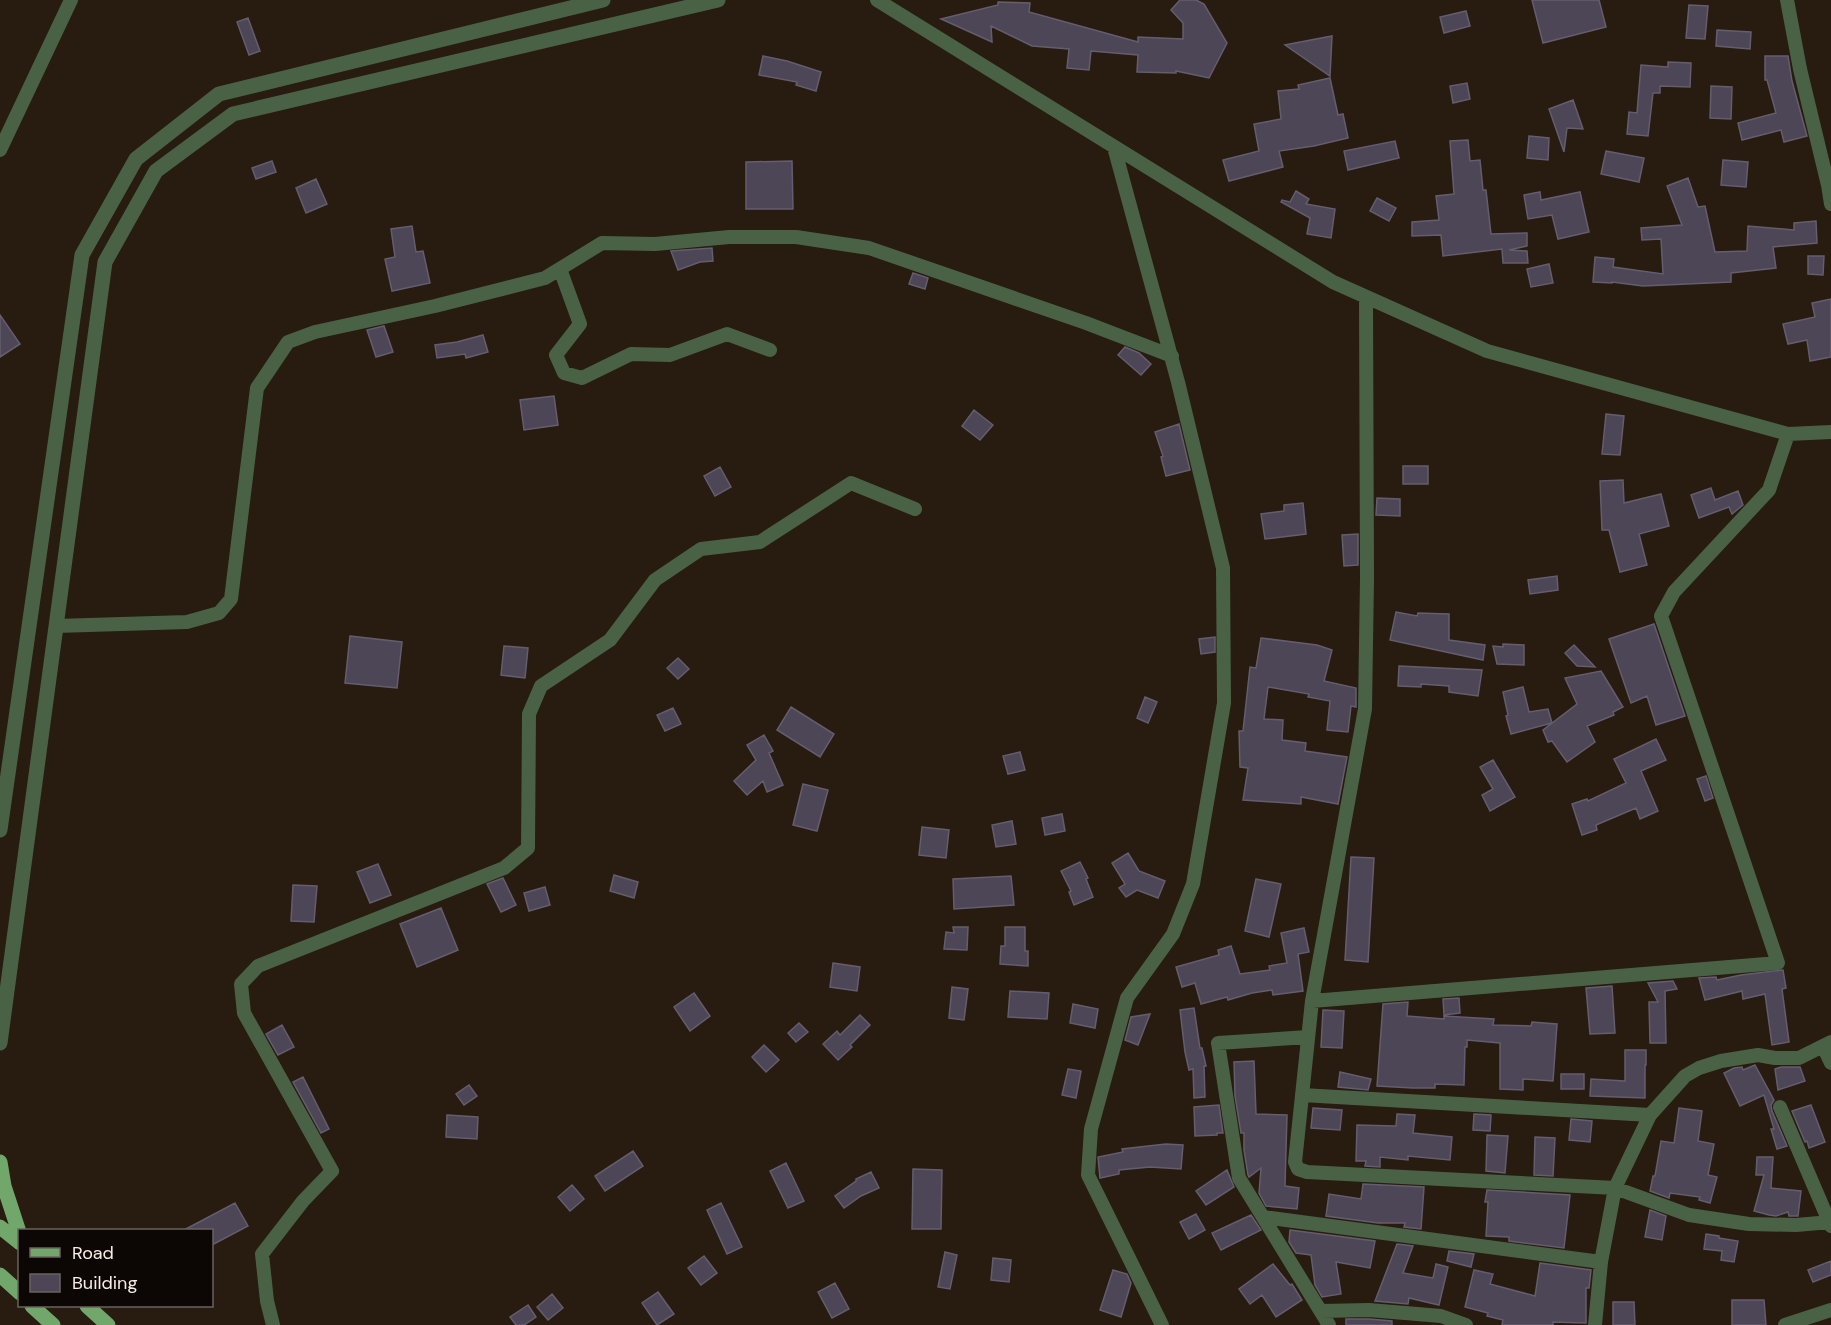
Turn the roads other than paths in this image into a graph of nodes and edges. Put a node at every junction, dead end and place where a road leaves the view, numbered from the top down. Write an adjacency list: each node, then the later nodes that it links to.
1 (72, 0): 7 (street)
2 (603, 0): 18 (street)
3 (718, 0): 17 (street)
4 (877, 0): 6 (street)
5 (1786, 0): 8 (street)
6 (1114, 147): 11 (street); 13 (street)
7 (0, 150)
8 (1830, 185): 9 (street)
9 (1831, 204)
10 (560, 268): 12 (street); 13 (street); 17 (street)
11 (1366, 297): 15 (street); 19 (street)
12 (770, 350)
13 (1172, 356): 44 (street)
14 (1831, 432): 15 (street)
15 (1788, 434): 19 (street)
16 (915, 509): 43 (street)
17 (56, 626): 21 (street)
18 (0, 830)
19 (1312, 1002): 20 (street)
20 (1308, 1037): 24 (street); 29 (street)
21 (0, 1043)
22 (1827, 1044): 23 (street); 26 (street)
23 (1831, 1063)
24 (1302, 1095): 26 (street); 28 (street)
25 (1780, 1107): 30 (street)
26 (1650, 1115): 28 (street)
27 (0, 1162): 32 (main road)
28 (1616, 1188): 30 (street); 34 (street)
29 (1263, 1217): 34 (street); 40 (street)
30 (1831, 1224)
31 (0, 1227): 33 (main road)
32 (18, 1229)
33 (18, 1241)
34 (1601, 1262): 47 (street)
35 (0, 1275): 36 (main road)
36 (18, 1291)
37 (34, 1307): 41 (main road)
38 (89, 1307): 42 (main road)
39 (1831, 1310): 48 (street)
40 (1321, 1311): 45 (street); 46 (street)
41 (53, 1325)
42 (108, 1325)
43 (273, 1325)
44 (1162, 1325)
45 (1329, 1325)
46 (1466, 1325)
47 (1595, 1325)
48 (1785, 1325)

